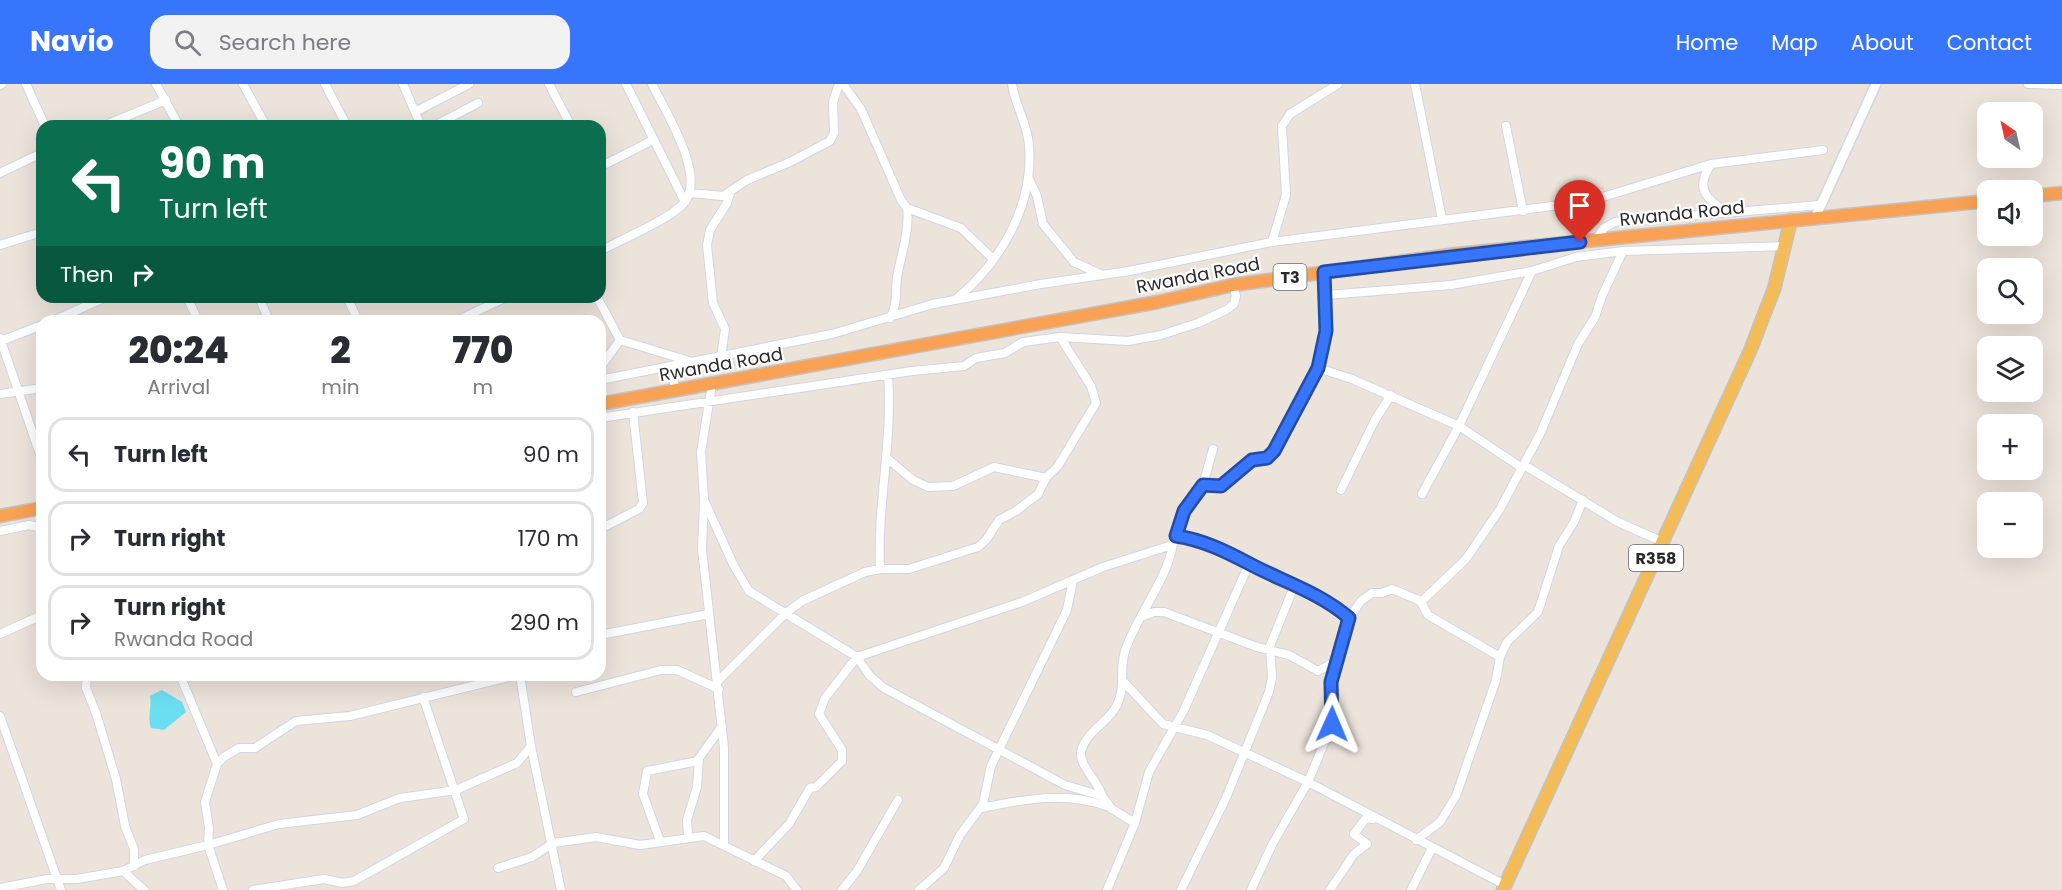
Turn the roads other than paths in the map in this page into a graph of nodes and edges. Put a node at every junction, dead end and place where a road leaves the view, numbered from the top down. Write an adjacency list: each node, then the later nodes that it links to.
1 (26, 84): 20 (street)
2 (156, 84): 17 (street)
3 (243, 84): 23 (street)
4 (326, 84): 24 (street)
5 (403, 84): 19 (street)
6 (469, 84): 19 (street)
7 (549, 84): 27 (street)
8 (626, 84): 29 (street)
9 (652, 84): 36 (street)
10 (841, 84): 37 (street); 43 (street)
11 (1012, 84): 35 (street)
12 (1338, 84): 51 (street)
13 (1415, 84): 47 (street)
14 (1876, 84): 42 (street)
15 (2028, 84): 16 (street)
16 (2062, 85)
17 (166, 100): 21 (street); 22 (street)
18 (478, 103): 26 (street)
19 (415, 112): 25 (street)
20 (42, 120)
21 (118, 120)
22 (176, 120)
23 (263, 120)
24 (344, 120)
25 (418, 120)
26 (445, 120)
27 (568, 120)
28 (1506, 126): 44 (street)
29 (653, 140): 32 (street); 40 (street)
30 (1823, 150): 33 (street)
31 (36, 156): 34 (street)
32 (606, 164)
33 (1711, 164): 44 (street); 45 (street)
34 (0, 173)
35 (1028, 177): 56 (street); 59 (street)
36 (689, 193): 37 (street); 40 (street)
37 (729, 193): 73 (street)
38 (2062, 193): 39 (highway)
39 (2043, 195)
40 (685, 202): 54 (street)
41 (1977, 202): 46 (highway, Rwanda Road / T3)
42 (1820, 204): 45 (street); 46 (street)
43 (907, 208): 56 (street); 68 (street)
44 (1523, 210): 47 (street)
45 (1726, 212): 50 (street)
46 (1815, 218): 48 (highway, Rwanda Road / T3)
47 (1443, 219): 51 (street)
48 (1791, 220): 50 (highway, Rwanda Road / T3); 53 (main road, R358)
49 (36, 234): 52 (street)
50 (1596, 240): 57 (highway, Rwanda Road / T3)
51 (1272, 242): 59 (street)
52 (0, 245)
53 (1786, 246): 55 (street); 107 (main road, R358)
54 (606, 248)
55 (1623, 251): 58 (street); 94 (street)
56 (993, 259): 62 (street)
57 (1324, 272): 60 (highway, Rwanda Road / T3); 61 (street)
58 (1532, 272): 61 (street); 90 (street)
59 (1102, 275): 62 (street)
60 (1233, 285): 70 (street); 80 (highway, Rwanda Road / T3)
61 (1327, 296): 77 (street)
62 (954, 300): 68 (street)
63 (93, 303): 66 (street)
64 (494, 303): 67 (street)
65 (600, 303): 72 (street)
66 (66, 315)
67 (469, 315)
68 (890, 318): 73 (street)
69 (36, 327): 71 (street)
70 (1060, 336): 78 (street); 95 (street)
71 (1, 340): 83 (street)
72 (620, 340): 74 (street); 75 (street)
73 (721, 357): 75 (street)
74 (606, 360)
75 (693, 362): 76 (street)
76 (672, 366): 79 (street); 82 (street)
77 (1318, 368): 85 (street); 96 (street)
78 (888, 375): 86 (street); 93 (street)
79 (606, 379)
80 (712, 384): 82 (highway, Rwanda Road / T3); 86 (street)
81 (36, 389): 83 (street)
82 (675, 390): 87 (highway, Rwanda Road / T3)
83 (18, 392): 84 (street); 91 (street)
84 (0, 394)
85 (1391, 395): 90 (street); 97 (street)
86 (710, 402): 88 (street); 99 (street)
87 (606, 403)
88 (633, 411): 89 (street); 103 (street)
89 (606, 417)
90 (1459, 426): 94 (street); 98 (street)
91 (36, 443)
92 (1213, 449): 96 (street)
93 (888, 459): 95 (street); 109 (street)
94 (1523, 467): 100 (street); 112 (street)
95 (1046, 478): 109 (street)
96 (1203, 485): 106 (street)
97 (1341, 490)
98 (1422, 494)
99 (704, 500): 113 (street); 114 (street)
100 (1583, 500): 107 (street); 123 (street)
101 (36, 509): 102 (highway)
102 (0, 516)
103 (606, 526)
104 (36, 527): 105 (street)
105 (0, 531)
106 (1174, 539): 108 (street); 110 (street); 115 (street)
107 (1663, 542): 163 (main road, R358)
108 (1248, 564): 111 (street); 118 (street)
109 (880, 569): 113 (street)
110 (1073, 580): 122 (street); 137 (street)
111 (1295, 584): 117 (street); 121 (street)
112 (1421, 602): 117 (street); 123 (street)
113 (786, 613): 122 (street); 130 (street)
114 (710, 614): 120 (street); 130 (street)
115 (1141, 617): 118 (street); 129 (street)
116 (36, 618): 119 (street)
117 (1349, 618): 124 (street)
118 (1218, 631): 121 (street); 135 (street)
119 (0, 634)
120 (606, 634)
121 (1269, 651): 124 (street); 138 (street)
122 (857, 657): 137 (street); 156 (street)
123 (1500, 657): 150 (street)
124 (1336, 661): 141 (street)
125 (87, 681): 157 (street)
126 (182, 681): 140 (street)
127 (493, 681): 132 (street)
128 (520, 681): 136 (street)
129 (1124, 682): 135 (street); 143 (street)
130 (718, 685): 131 (street); 134 (street)
131 (576, 692)
132 (423, 697): 140 (street); 142 (street)
133 (0, 716): 160 (street)
134 (720, 729): 139 (street); 153 (street)
135 (1174, 729): 138 (street); 148 (street)
136 (531, 746): 142 (street); 152 (street)
137 (998, 751): 143 (street); 145 (street)
138 (1243, 751): 141 (street); 172 (street)
139 (698, 761): 149 (street); 151 (street)
140 (217, 764): 154 (street)
141 (1308, 782): 147 (street); 173 (street)
142 (456, 790): 154 (street); 167 (street)
143 (1102, 796): 146 (street)
144 (898, 800): 169 (street)
145 (981, 808): 146 (street); 170 (street)
146 (1112, 809): 148 (street)
147 (1383, 822): 150 (street); 174 (street)
148 (1135, 823): 171 (street)
149 (688, 837): 151 (street); 153 (street)
150 (1416, 840): 155 (street)
151 (660, 841): 152 (street)
152 (553, 843): 158 (street); 162 (street)
153 (724, 845): 156 (street)
154 (208, 846): 157 (street); 166 (street)
155 (1432, 848): 163 (street); 175 (street)
156 (754, 861): 168 (street)
157 (134, 866): 159 (street)
158 (498, 868)
159 (123, 871): 160 (street); 165 (street)
160 (56, 879): 161 (street); 164 (street)
161 (0, 888)
162 (559, 888)
163 (1504, 888)
164 (61, 890)
165 (144, 890)
166 (223, 890)
167 (253, 890)
168 (797, 890)
169 (842, 890)
170 (919, 890)
171 (1107, 890)
172 (1181, 890)
173 (1251, 890)
174 (1330, 890)
175 (1411, 890)

